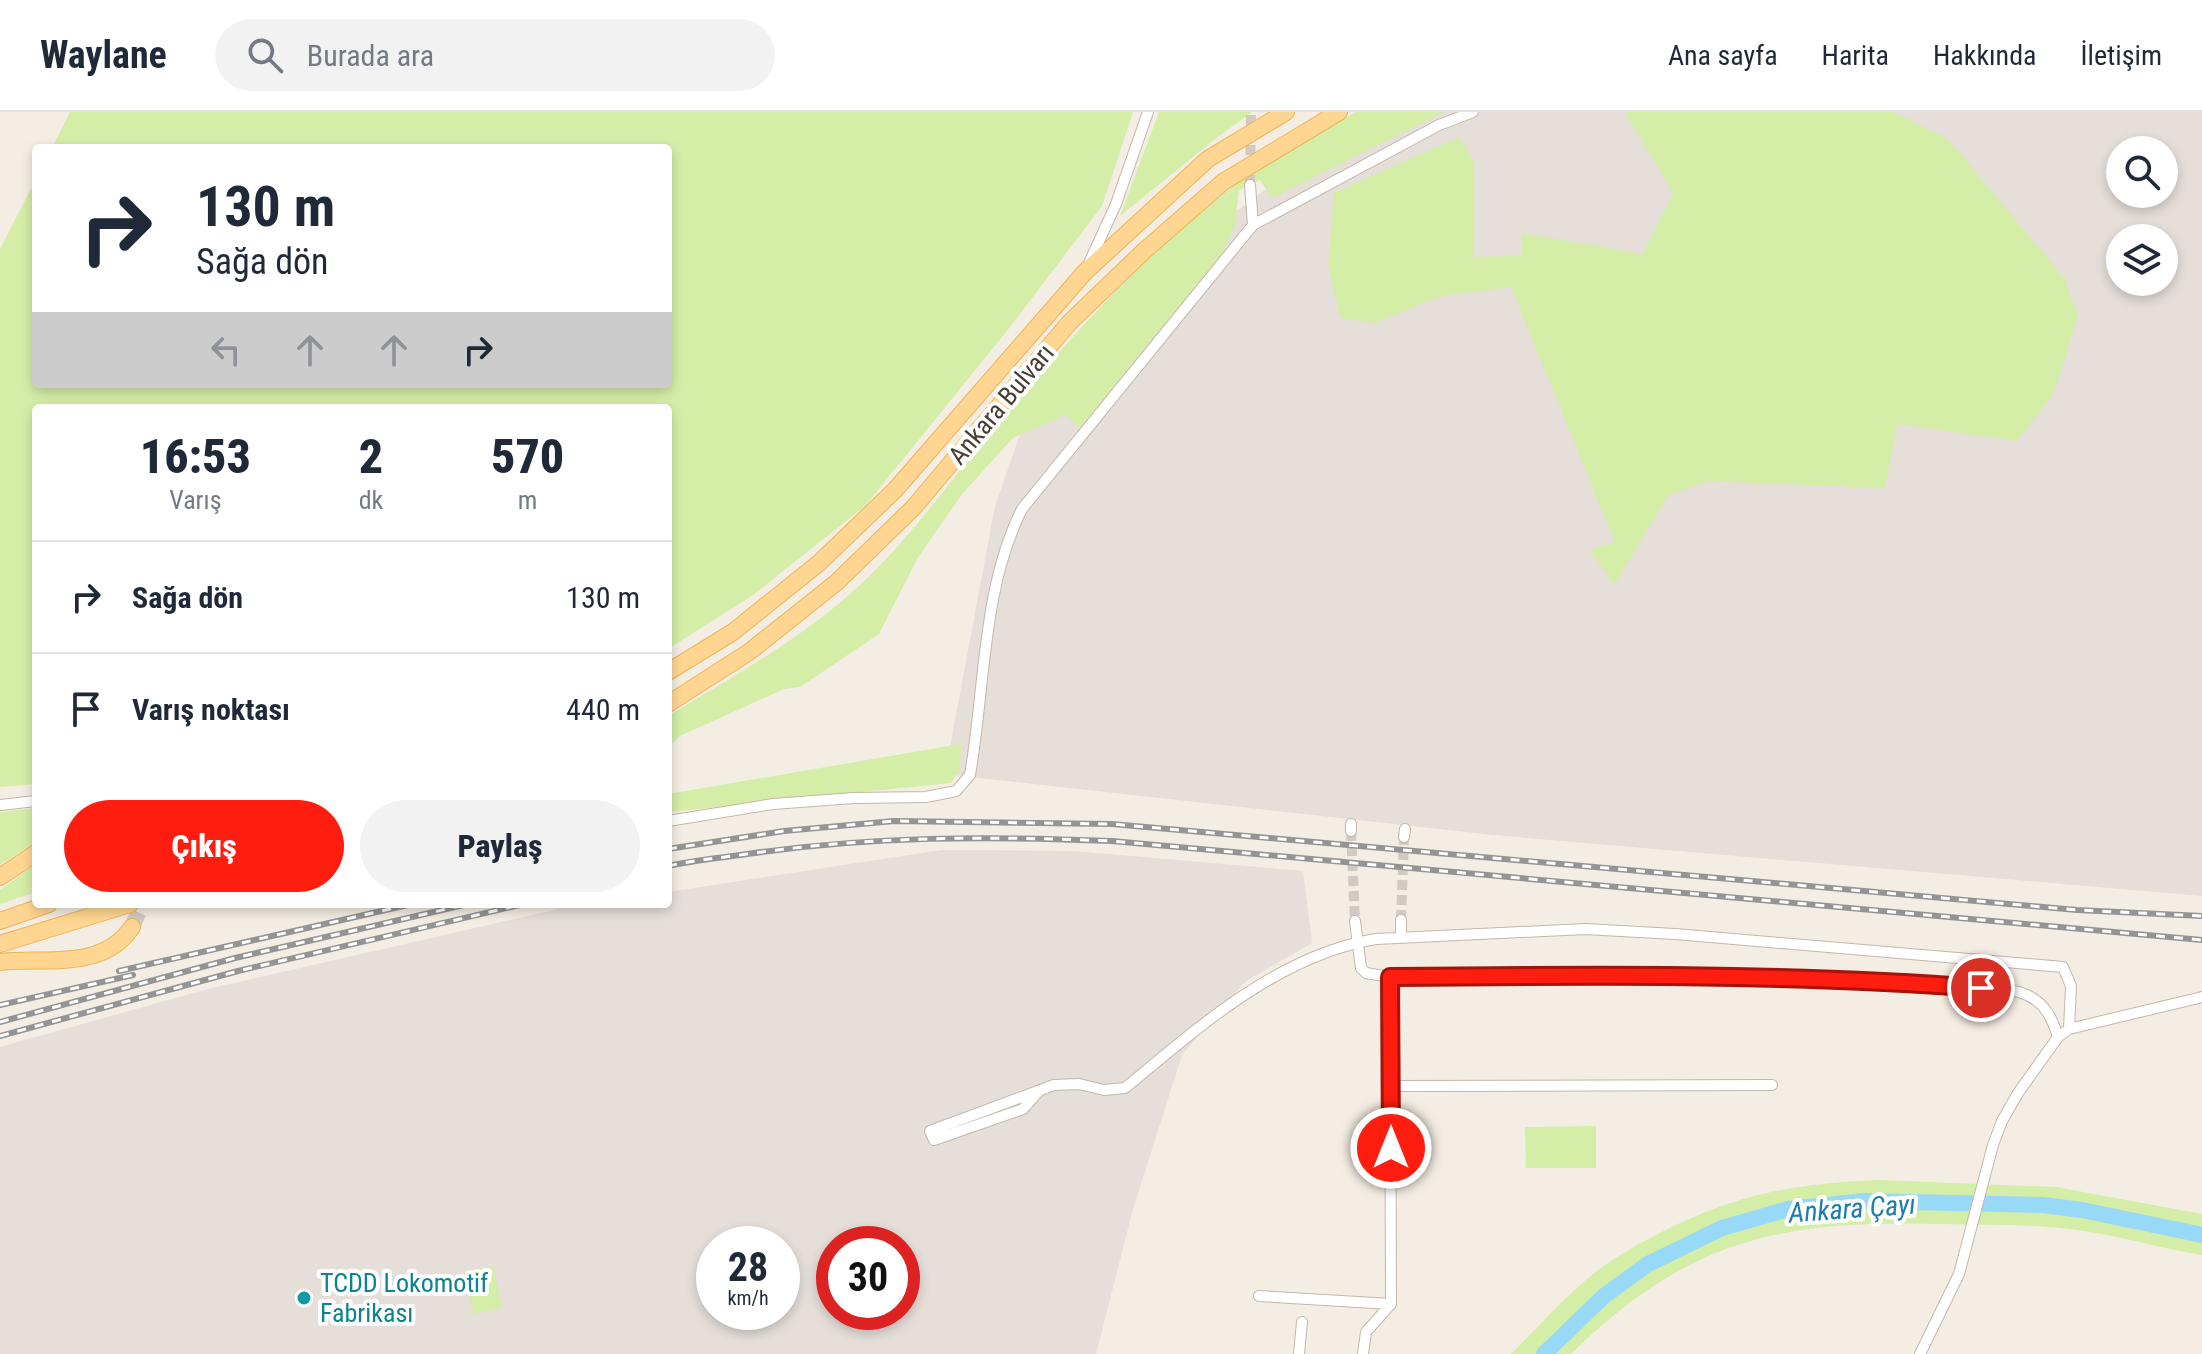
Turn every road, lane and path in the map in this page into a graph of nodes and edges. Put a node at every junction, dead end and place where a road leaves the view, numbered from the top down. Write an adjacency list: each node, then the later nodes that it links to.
1 (1148, 112): 7 (street)
2 (1286, 112): 7 (main road, Ankara Bulvarı)
3 (1339, 112): 9 (main road, Ankara Bulvarı)
4 (1473, 112): 6 (street)
5 (1250, 185): 6 (street)
6 (1253, 225): 12 (street)
7 (1085, 272): 8 (main road, Ankara Bulvarı)
8 (672, 670)
9 (672, 701)
10 (32, 801): 11 (street)
11 (0, 805)
12 (672, 820)
13 (32, 856): 14 (main road)
14 (0, 877)
15 (37, 908): 18 (main road)
16 (117, 908): 23 (main road)
17 (1401, 920): 21 (street)
18 (0, 921)
19 (1355, 921): 22 (street)
20 (132, 927): 24 (main road)
21 (1401, 937): 22 (street); 27 (street)
22 (1357, 942): 25 (street); 31 (street)
23 (0, 944)
24 (0, 962)
25 (1390, 977): 28 (street); 30 (street)
26 (2202, 997): 27 (street)
27 (2069, 1029): 28 (street)
28 (2058, 1037): 37 (street)
29 (1772, 1085): 30 (street)
30 (1391, 1086): 33 (street)
31 (1040, 1090): 31 (street)
32 (1259, 1296): 33 (street)
33 (1391, 1304): 36 (street)
34 (1302, 1322): 35 (street)
35 (1299, 1354)
36 (1363, 1354)
37 (1920, 1354)

